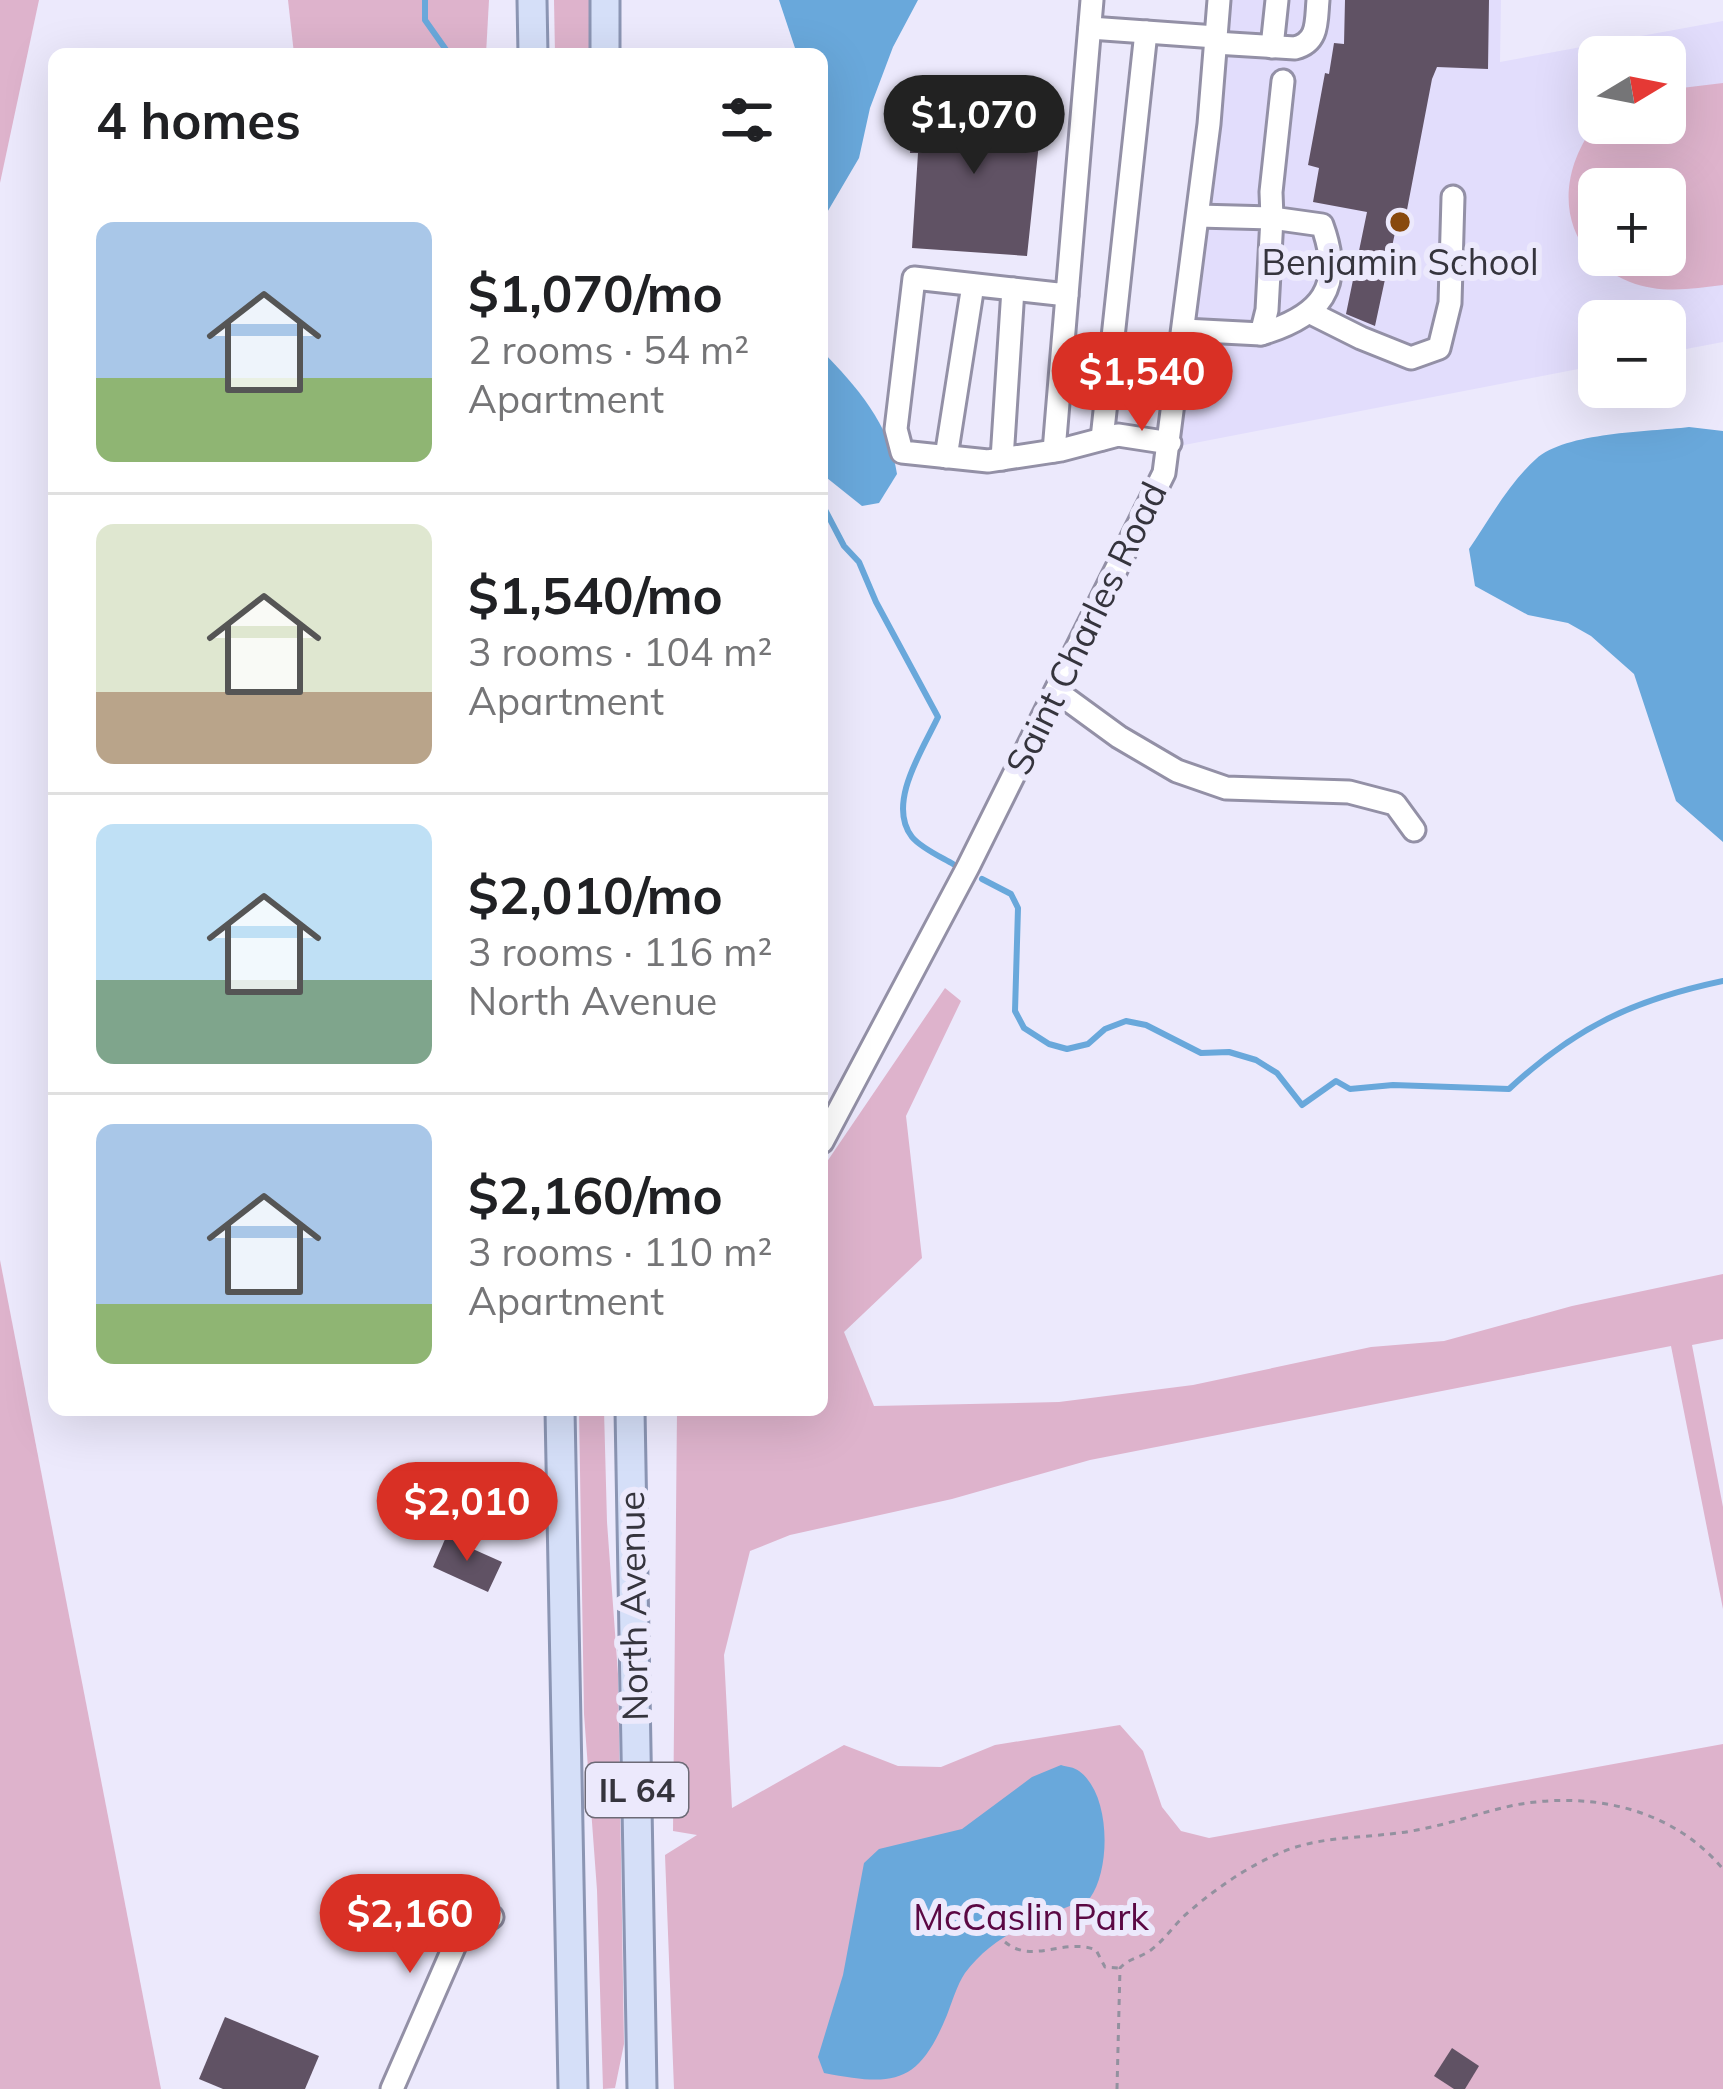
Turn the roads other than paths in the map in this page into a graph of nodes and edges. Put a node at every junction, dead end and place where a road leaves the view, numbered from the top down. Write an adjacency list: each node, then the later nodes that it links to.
1 (532, 0): 11 (main road)
2 (604, 0): 12 (main road)
3 (1092, 0): 7 (street)
4 (1219, 0): 9 (street, Saint Charles Road)
5 (1277, 0): 10 (street)
6 (1318, 0): 10 (street)
7 (1090, 28): 8 (street); 19 (street)
8 (1146, 32): 9 (street); 23 (street)
9 (1215, 40): 10 (street); 15 (street, Saint Charles Road)
10 (1272, 46)
11 (532, 48)
12 (605, 48)
13 (1282, 81): 16 (street)
14 (1453, 197): 20 (street)
15 (1198, 216): 16 (street); 21 (street, Saint Charles Road)
16 (1272, 218): 20 (street); 22 (street)
17 (973, 285): 18 (street); 26 (street); 26 (street)
18 (1013, 289): 19 (street); 27 (street)
19 (1066, 295): 25 (street)
20 (1309, 311): 22 (street)
21 (1184, 330): 22 (street); 24 (street, Saint Charles Road)
22 (1261, 334)
23 (1102, 439): 24 (street); 25 (street)
24 (1170, 443): 28 (street, Saint Charles Road)
25 (1054, 451): 27 (street)
26 (946, 457): 27 (street)
27 (1002, 459)
28 (1056, 691): 29 (street); 30 (street, Saint Charles Road)
29 (1414, 830)
30 (828, 1131)
31 (560, 1416): 35 (main road, North Avenue / IL 64)
32 (630, 1416): 36 (main road, North Avenue / IL 64)
33 (492, 1917): 34 (street)
34 (392, 2089)
35 (573, 2089)
36 (642, 2089)

